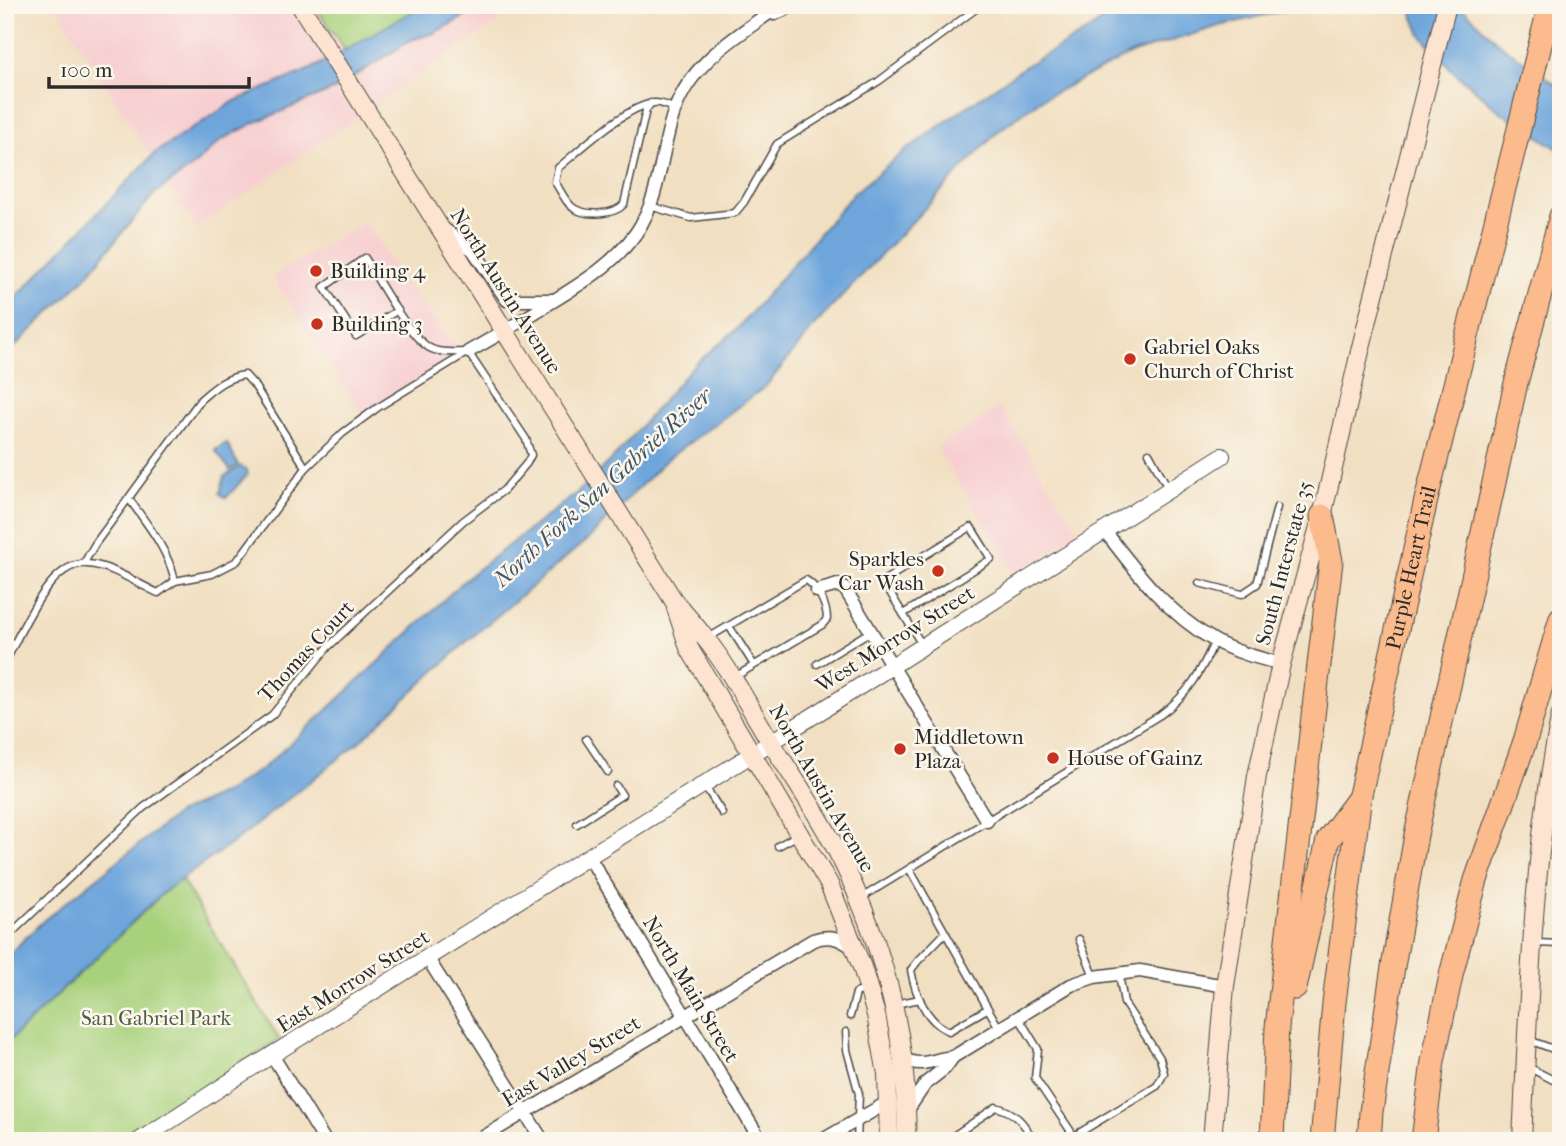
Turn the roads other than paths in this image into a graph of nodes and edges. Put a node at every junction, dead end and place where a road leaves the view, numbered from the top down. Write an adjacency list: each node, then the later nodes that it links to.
1 (300, 5): 12 (main road, North Austin Avenue)
2 (780, 5): 7 (street)
3 (795, 5): 7 (street)
4 (981, 5): 10 (lane)
5 (1447, 5): 23 (main road, South Interstate 35)
6 (1550, 5): 50 (highway, Purple Heart Trail)
7 (761, 20): 9 (street)
8 (651, 103): 8 (lane); 9 (lane)
9 (675, 109): 10 (street)
10 (650, 206): 13 (street)
11 (1561, 216): 104 (highway)
12 (435, 222): 13 (street); 15 (main road, North Austin Avenue)
13 (555, 300): 15 (street)
14 (398, 310): 14 (lane); 16 (lane)
15 (504, 332): 16 (street); 29 (main road, North Austin Avenue)
16 (468, 352): 19 (lane); 60 (lane, Thomas Court)
17 (1149, 453): 20 (lane)
18 (1222, 456): 20 (street, West Morrow Street)
19 (306, 468): 21 (lane); 26 (lane)
20 (1169, 491): 24 (street, West Morrow Street)
21 (129, 499): 25 (lane); 26 (lane)
22 (1277, 507): 27 (lane)
23 (1322, 516): 39 (main road, South Interstate 35); 76 (highway)
24 (1105, 531): 35 (street); 36 (street, West Morrow Street)
25 (85, 563): 26 (lane); 37 (lane)
26 (175, 582)
27 (1199, 583)
28 (817, 592): 32 (lane); 33 (street); 40 (lane)
29 (674, 601): 34 (main road, North Austin Avenue); 46 (main road, North Austin Avenue)
30 (903, 614): 30 (lane); 36 (lane)
31 (1561, 618): 105 (highway)
32 (729, 625): 34 (lane); 40 (lane)
33 (870, 631): 38 (lane); 41 (street)
34 (706, 639): 42 (main road, North Austin Avenue)
35 (1215, 641): 39 (street); 52 (lane)
36 (923, 646): 41 (street, West Morrow Street)
37 (5, 662)
38 (817, 664)
39 (1281, 664): 68 (main road, South Interstate 35)
40 (754, 665): 42 (lane)
41 (892, 666): 45 (street, West Morrow Street); 52 (street)
42 (731, 679): 45 (main road, North Austin Avenue)
43 (1561, 714): 62 (main road)
44 (586, 739): 47 (lane)
45 (771, 742): 46 (street, West Morrow Street); 58 (main road, North Austin Avenue)
46 (752, 754): 48 (street, West Morrow Street); 54 (main road, North Austin Avenue)
47 (608, 772)
48 (704, 785): 51 (lane); 56 (street, West Morrow Street)
49 (616, 786): 53 (lane)
50 (1360, 795): 76 (highway); 103 (highway, Purple Heart Trail)
51 (722, 813)
52 (987, 821): 57 (lane)
53 (577, 824)
54 (800, 833): 55 (lane); 64 (main road, North Austin Avenue)
55 (778, 846)
56 (589, 857): 65 (street, East Morrow Street); 73 (street, North Main Street)
57 (910, 870): 58 (lane); 59 (lane)
58 (859, 900): 71 (main road, North Austin Avenue)
59 (945, 933): 70 (lane); 72 (lane)
60 (5, 939)
61 (1079, 939): 67 (lane)
62 (1532, 943): 63 (lane); 79 (main road)
63 (1561, 944)
64 (855, 949): 69 (main road, North Austin Avenue); 73 (street, East Valley Street)
65 (428, 959): 81 (street, East Morrow Street); 87 (street)
66 (1118, 973): 67 (street); 68 (street); 75 (lane)
67 (1094, 977): 75 (street)
68 (1225, 986): 101 (main road, South Interstate 35)
69 (869, 988): 74 (lane); 86 (main road, North Austin Avenue)
70 (920, 999): 71 (lane); 72 (lane)
71 (893, 1005): 83 (main road, North Austin Avenue)
72 (988, 1009): 77 (lane)
73 (685, 1016): 87 (street, East Valley Street); 93 (street, North Main Street)
74 (850, 1016)
75 (1019, 1018): 77 (street)
76 (1278, 1027): 102 (highway)
77 (1000, 1030): 82 (street)
78 (846, 1032): 88 (lane)
79 (1527, 1039): 80 (lane); 84 (main road)
80 (1561, 1052)
81 (272, 1055): 89 (street, East Morrow Street); 90 (street)
82 (953, 1057): 83 (street); 86 (street)
83 (902, 1058): 86 (main road, North Austin Avenue)
84 (1526, 1065): 85 (lane); 106 (main road)
85 (1561, 1084)
86 (895, 1106): 88 (street); 96 (main road); 97 (main road, North Austin Avenue); 98 (main road, North Austin Avenue)
87 (524, 1111): 91 (street, East Valley Street); 92 (street)
88 (859, 1118): 94 (street); 95 (lane)
89 (139, 1141)
90 (326, 1141)
91 (477, 1141)
92 (542, 1141)
93 (761, 1141)
94 (821, 1141)
95 (857, 1141)
96 (878, 1141)
97 (890, 1141)
98 (906, 1141)
99 (946, 1141): 100 (lane)
100 (1034, 1141)
101 (1212, 1141)
102 (1272, 1141)
103 (1322, 1141)
104 (1369, 1141)
105 (1423, 1141)
106 (1522, 1141)

